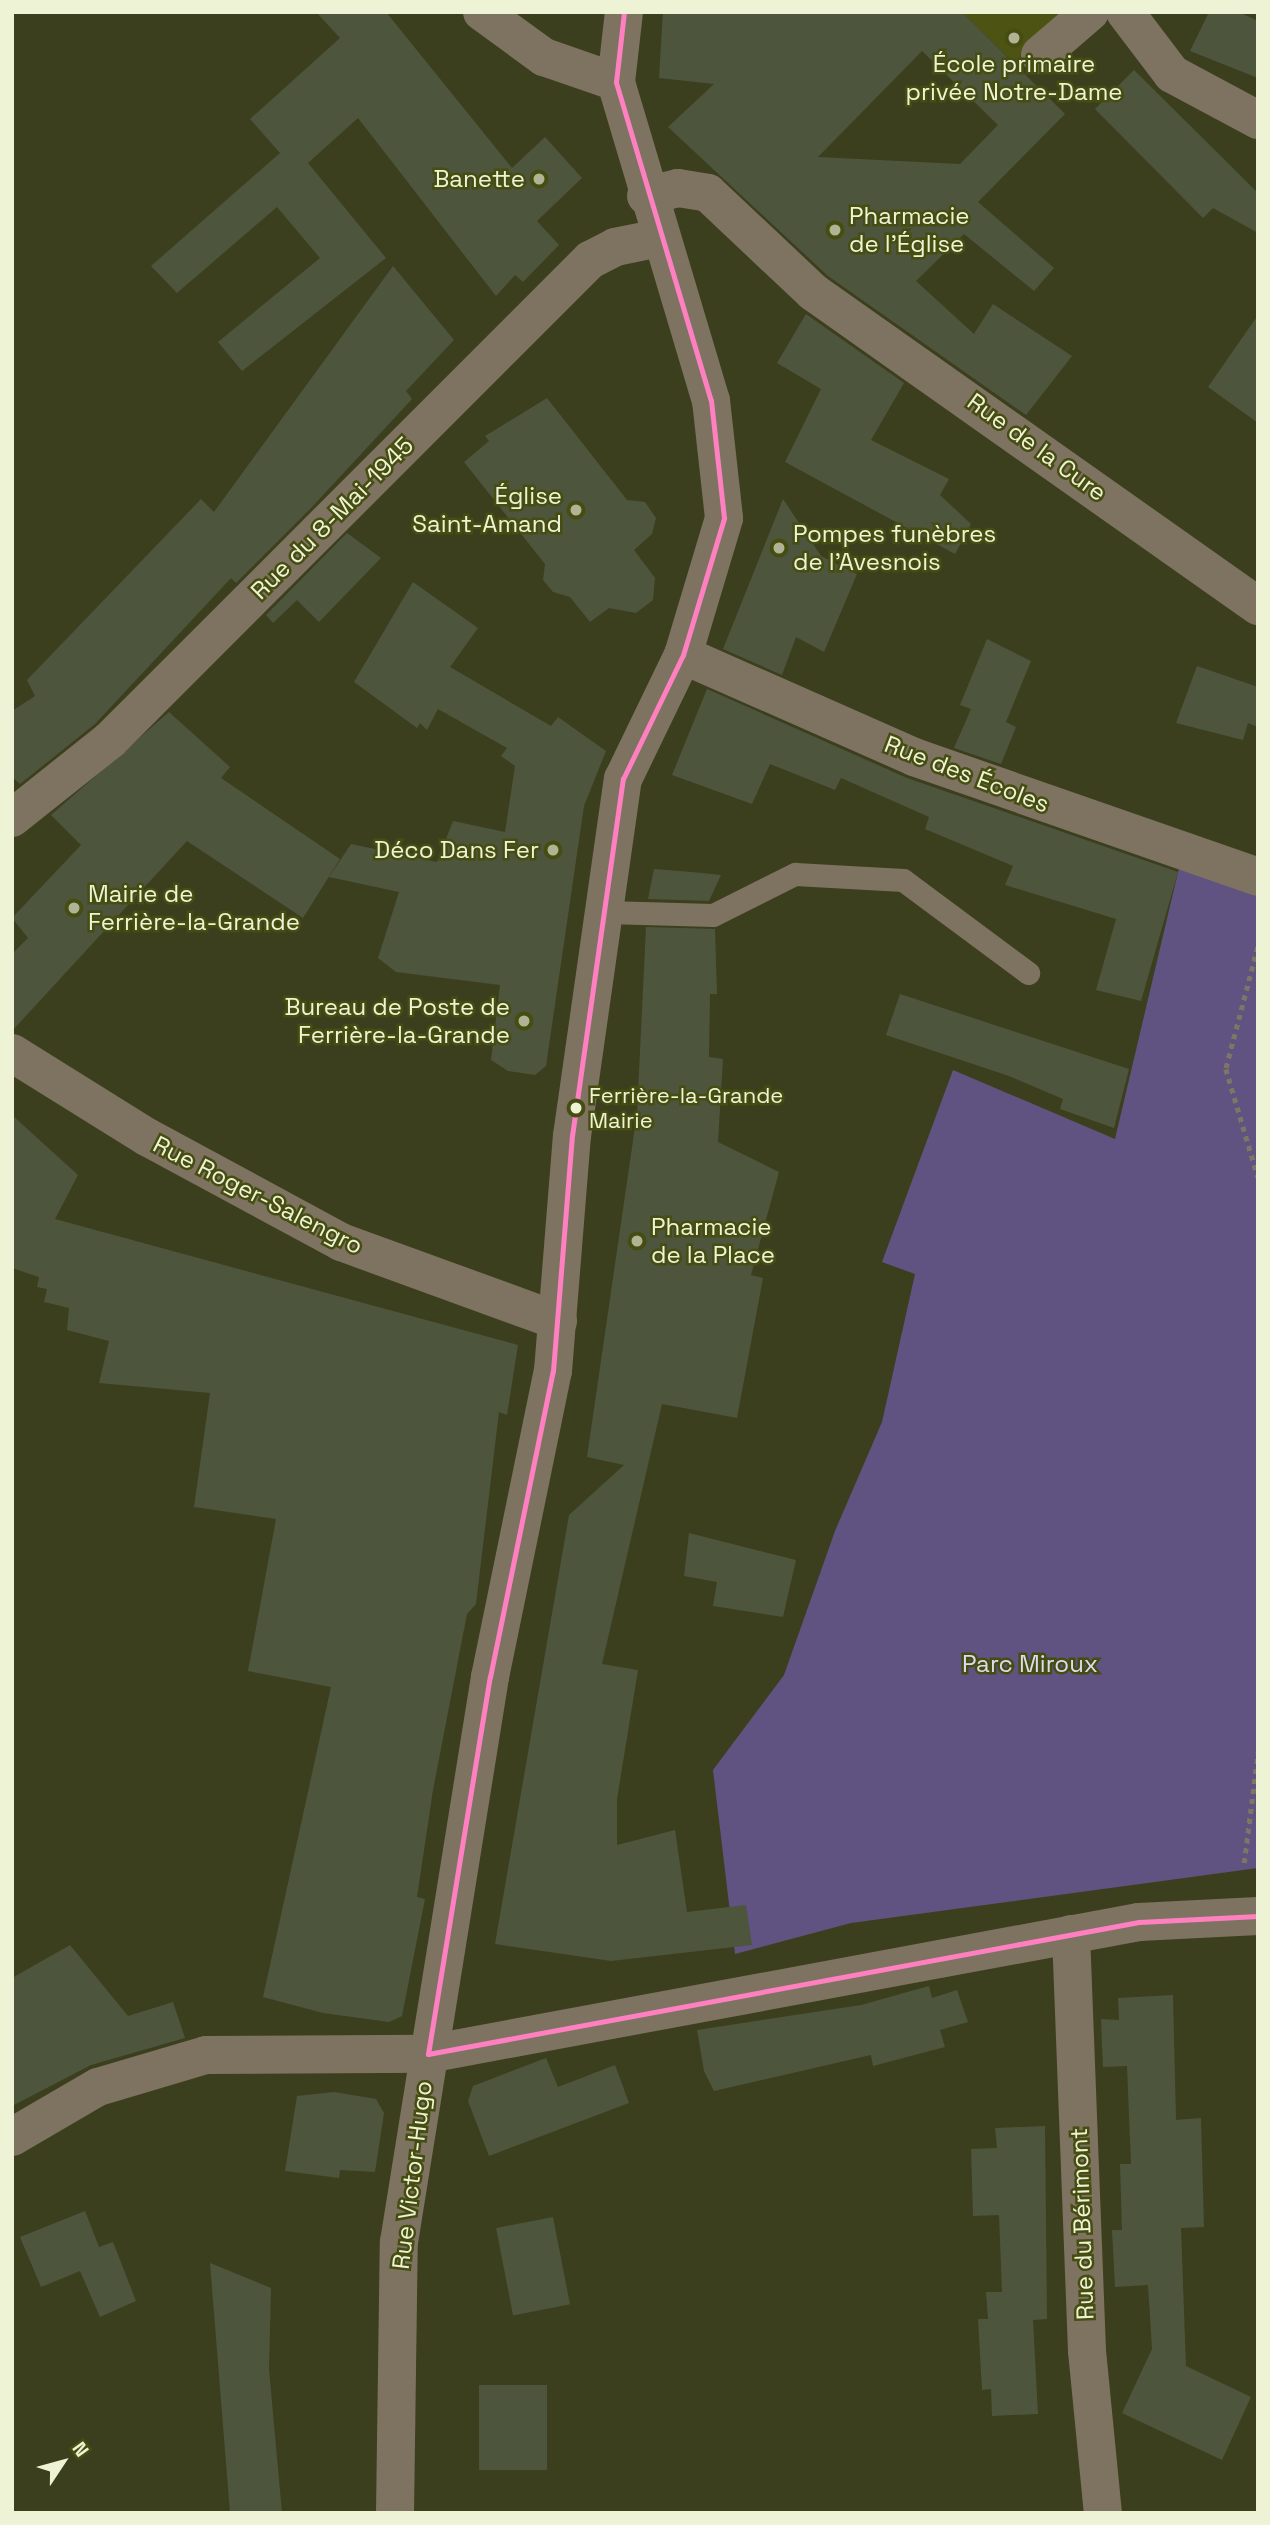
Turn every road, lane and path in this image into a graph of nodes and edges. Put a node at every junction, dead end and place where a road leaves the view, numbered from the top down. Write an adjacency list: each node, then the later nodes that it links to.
1 (482, 12): 6 (street)
2 (624, 12): 6 (street)
3 (1090, 12): 5 (street)
4 (1125, 12): 7 (street)
5 (1040, 55)
6 (616, 82): 8 (street, Rue Victor-Hugo)
7 (1258, 120)
8 (646, 196): 9 (street, Rue Victor-Hugo); 10 (street, Rue de la Cure)
9 (660, 238): 11 (street, Rue Victor-Hugo); 12 (street, Rue du 8-Mai-1945)
10 (1258, 606)
11 (683, 656): 13 (street, Rue des Écoles); 14 (street, Rue Victor-Hugo)
12 (12, 818)
13 (1258, 877)
14 (606, 912): 16 (lane); 19 (street, Rue Victor-Hugo)
15 (1258, 947): 18 (path)
16 (1028, 973)
17 (12, 1053): 19 (street, Rue Roger-Salengro)
18 (1258, 1177)
19 (558, 1321): 24 (street, Rue Victor-Hugo)
20 (1258, 1752): 21 (path)
21 (1244, 1863)
22 (1258, 1916): 23 (street)
23 (1071, 1934): 24 (street); 27 (street, Rue du Bérimont)
24 (428, 2054): 25 (street); 26 (street, Rue Victor-Hugo)
25 (12, 2137)
26 (395, 2513)
27 (1103, 2513)

